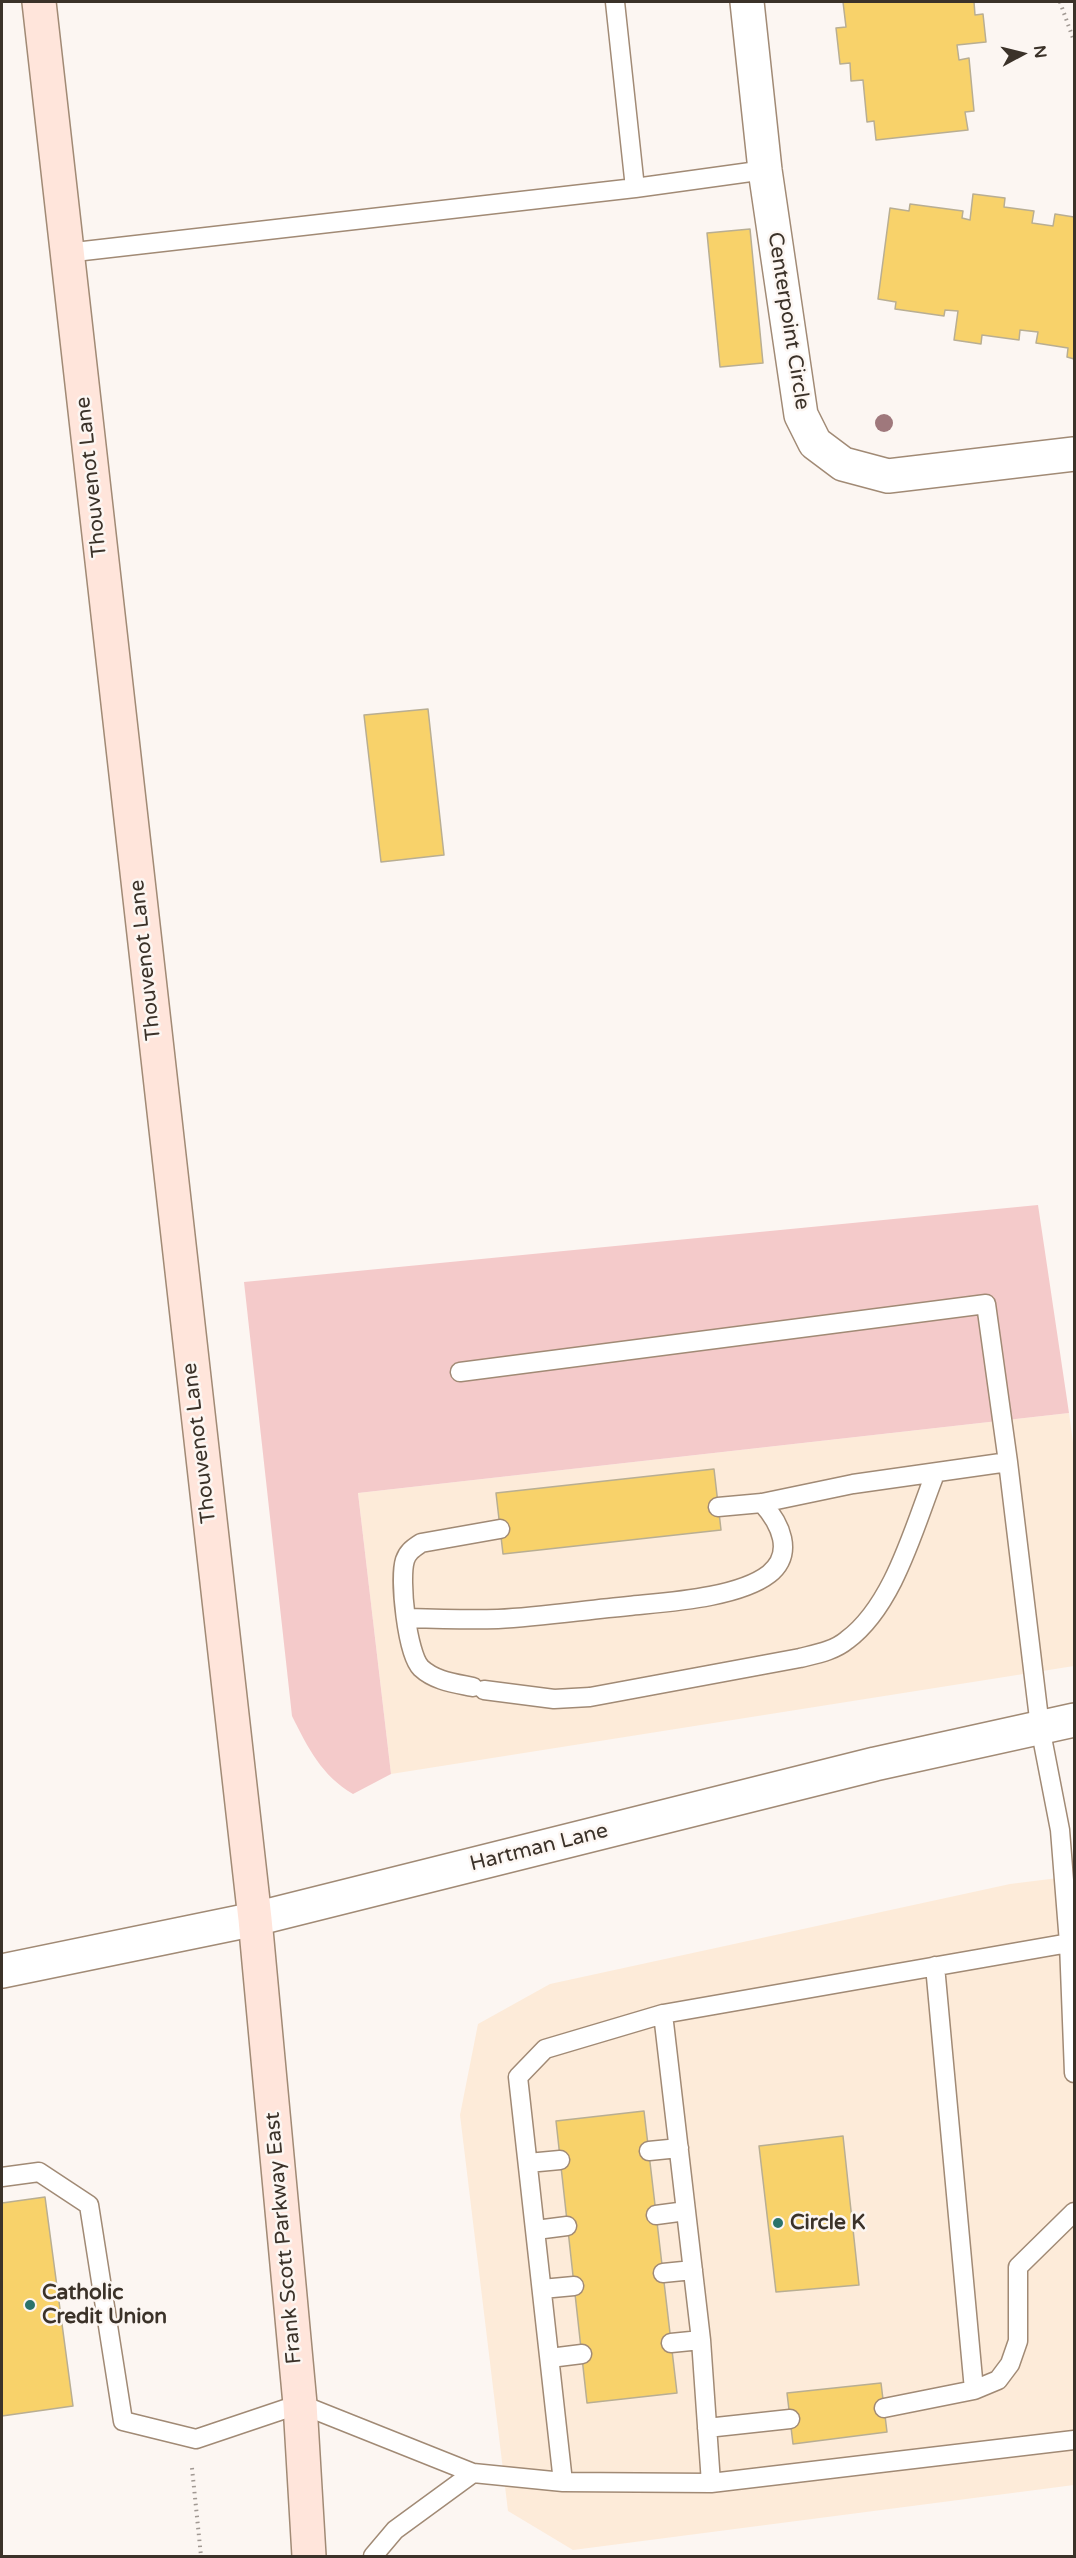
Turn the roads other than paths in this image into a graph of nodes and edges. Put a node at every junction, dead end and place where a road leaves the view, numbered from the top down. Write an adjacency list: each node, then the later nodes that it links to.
1 (39, 2): 6 (main road, Thouvenot Lane)
2 (615, 2): 5 (lane)
3 (747, 2): 4 (street, Centerpoint Circle)
4 (765, 170): 5 (lane); 7 (street, Centerpoint Circle)
5 (635, 188): 6 (lane)
6 (66, 252): 17 (main road, Thouvenot Lane)
7 (1074, 454)
8 (460, 1372): 9 (lane)
9 (1008, 1462): 10 (lane); 16 (lane)
10 (935, 1474): 11 (lane); 14 (lane)
11 (762, 1503): 12 (lane); 14 (lane)
12 (718, 1507)
13 (500, 1529): 14 (lane)
14 (407, 1618)
15 (1074, 1720): 16 (street, Hartman Lane)
16 (1040, 1727): 17 (street, Hartman Lane); 18 (lane)
17 (255, 1919): 20 (street, Hartman Lane); 42 (main road, Frank Scott Parkway East)
18 (1069, 1943): 19 (lane); 22 (lane)
19 (935, 1966): 21 (lane); 41 (lane)
20 (2, 1971)
21 (663, 2014): 23 (lane); 26 (lane)
22 (1074, 2073)
23 (679, 2148): 24 (lane); 28 (lane)
24 (649, 2151)
25 (560, 2160): 26 (lane)
26 (528, 2163): 32 (lane)
27 (2, 2177): 42 (lane)
28 (686, 2211): 30 (lane); 33 (lane)
29 (1074, 2212): 41 (lane)
30 (656, 2215)
31 (567, 2226): 32 (lane)
32 (536, 2230): 36 (lane)
33 (693, 2270): 34 (lane); 37 (lane)
34 (663, 2273)
35 (574, 2286): 36 (lane)
36 (542, 2289): 40 (lane)
37 (701, 2340): 38 (lane); 45 (lane)
38 (671, 2343)
39 (582, 2354): 40 (lane)
40 (550, 2358): 48 (lane)
41 (974, 2390): 43 (lane)
42 (300, 2403): 47 (lane); 50 (main road, Frank Scott Parkway East)
43 (884, 2408)
44 (790, 2419): 45 (lane)
45 (707, 2428): 49 (lane)
46 (1074, 2440): 49 (lane)
47 (473, 2473): 48 (lane); 51 (lane)
48 (563, 2482): 49 (lane)
49 (711, 2483)
50 (309, 2556)
51 (373, 2556)

